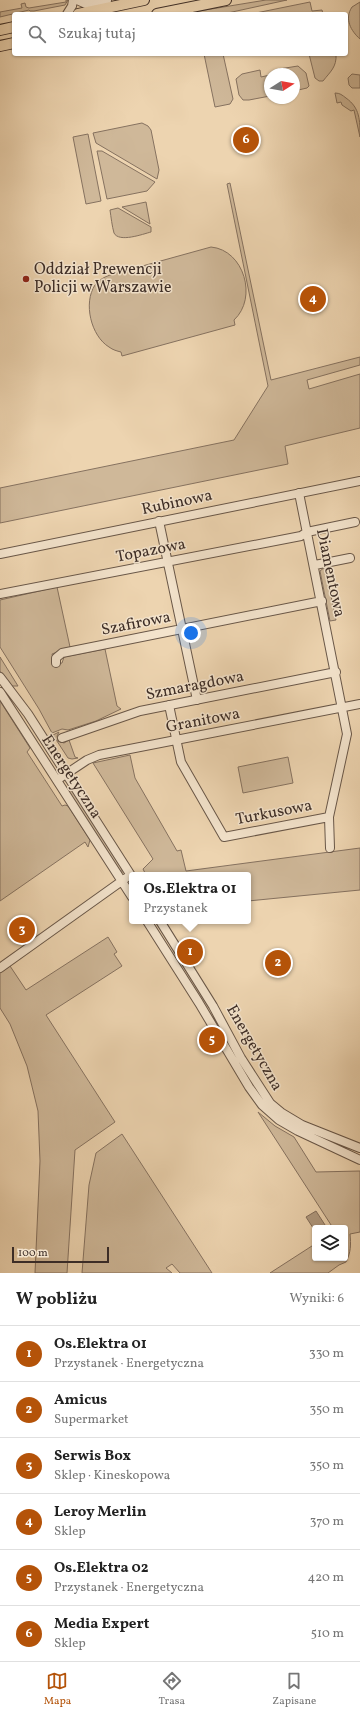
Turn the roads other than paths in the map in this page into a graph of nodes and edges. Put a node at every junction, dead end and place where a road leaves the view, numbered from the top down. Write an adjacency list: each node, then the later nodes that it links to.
1 (73, 0): 8 (street)
2 (77, 0): 3 (street)
3 (106, 0)
4 (111, 0): 7 (street)
5 (144, 0): 7 (main road)
6 (226, 0): 10 (main road)
7 (121, 5): 9 (main road)
8 (68, 12)
9 (88, 12)
10 (167, 12)
11 (12, 27): 12 (main road)
12 (0, 30)
13 (12, 43): 14 (main road)
14 (0, 46)
15 (360, 481): 16 (street, Rubinowa)
16 (299, 493): 17 (street, Rubinowa); 19 (street, Diamentowa)
17 (159, 521): 20 (street, Rubinowa); 22 (street)
18 (355, 522): 19 (street, Topazowa)
19 (307, 532): 22 (street, Topazowa); 23 (street, Diamentowa)
20 (0, 554)
21 (350, 558): 23 (street)
22 (168, 562): 24 (street, Topazowa); 26 (street)
23 (315, 565): 25 (street, Diamentowa)
24 (0, 594)
25 (322, 601): 26 (street, Szafirowa); 28 (street, Diamentowa)
26 (182, 629): 27 (street, Szafirowa); 31 (street)
27 (56, 662)
28 (336, 672): 31 (street, Szmaragdowa); 34 (street, Diamentowa)
29 (0, 677): 37 (street, Energetyczna)
30 (0, 692): 38 (street, Energetyczna)
31 (196, 700): 33 (street, Szmaragdowa)
32 (360, 704): 34 (street, Granitowa)
33 (169, 705): 35 (street, Szmaragdowa); 36 (street, Turkusowa)
34 (343, 708): 36 (street, Granitowa); 39 (street, Diamentowa)
35 (62, 738)
36 (176, 740): 37 (street, Granitowa); 39 (street, Turkusowa)
37 (66, 774): 38 (street, Granitowa); 41 (street, Energetyczna)
38 (57, 780): 43 (street, Energetyczna)
39 (329, 817): 40 (street, Diamentowa)
40 (330, 848)
41 (129, 873)
42 (129, 877): 43 (street)
43 (122, 881): 44 (street, Energetyczna); 47 (street)
44 (129, 892)
45 (149, 924): 49 (street, Energetyczna)
46 (162, 924): 48 (street, Energetyczna)
47 (0, 968)
48 (360, 1148)
49 (360, 1160)

